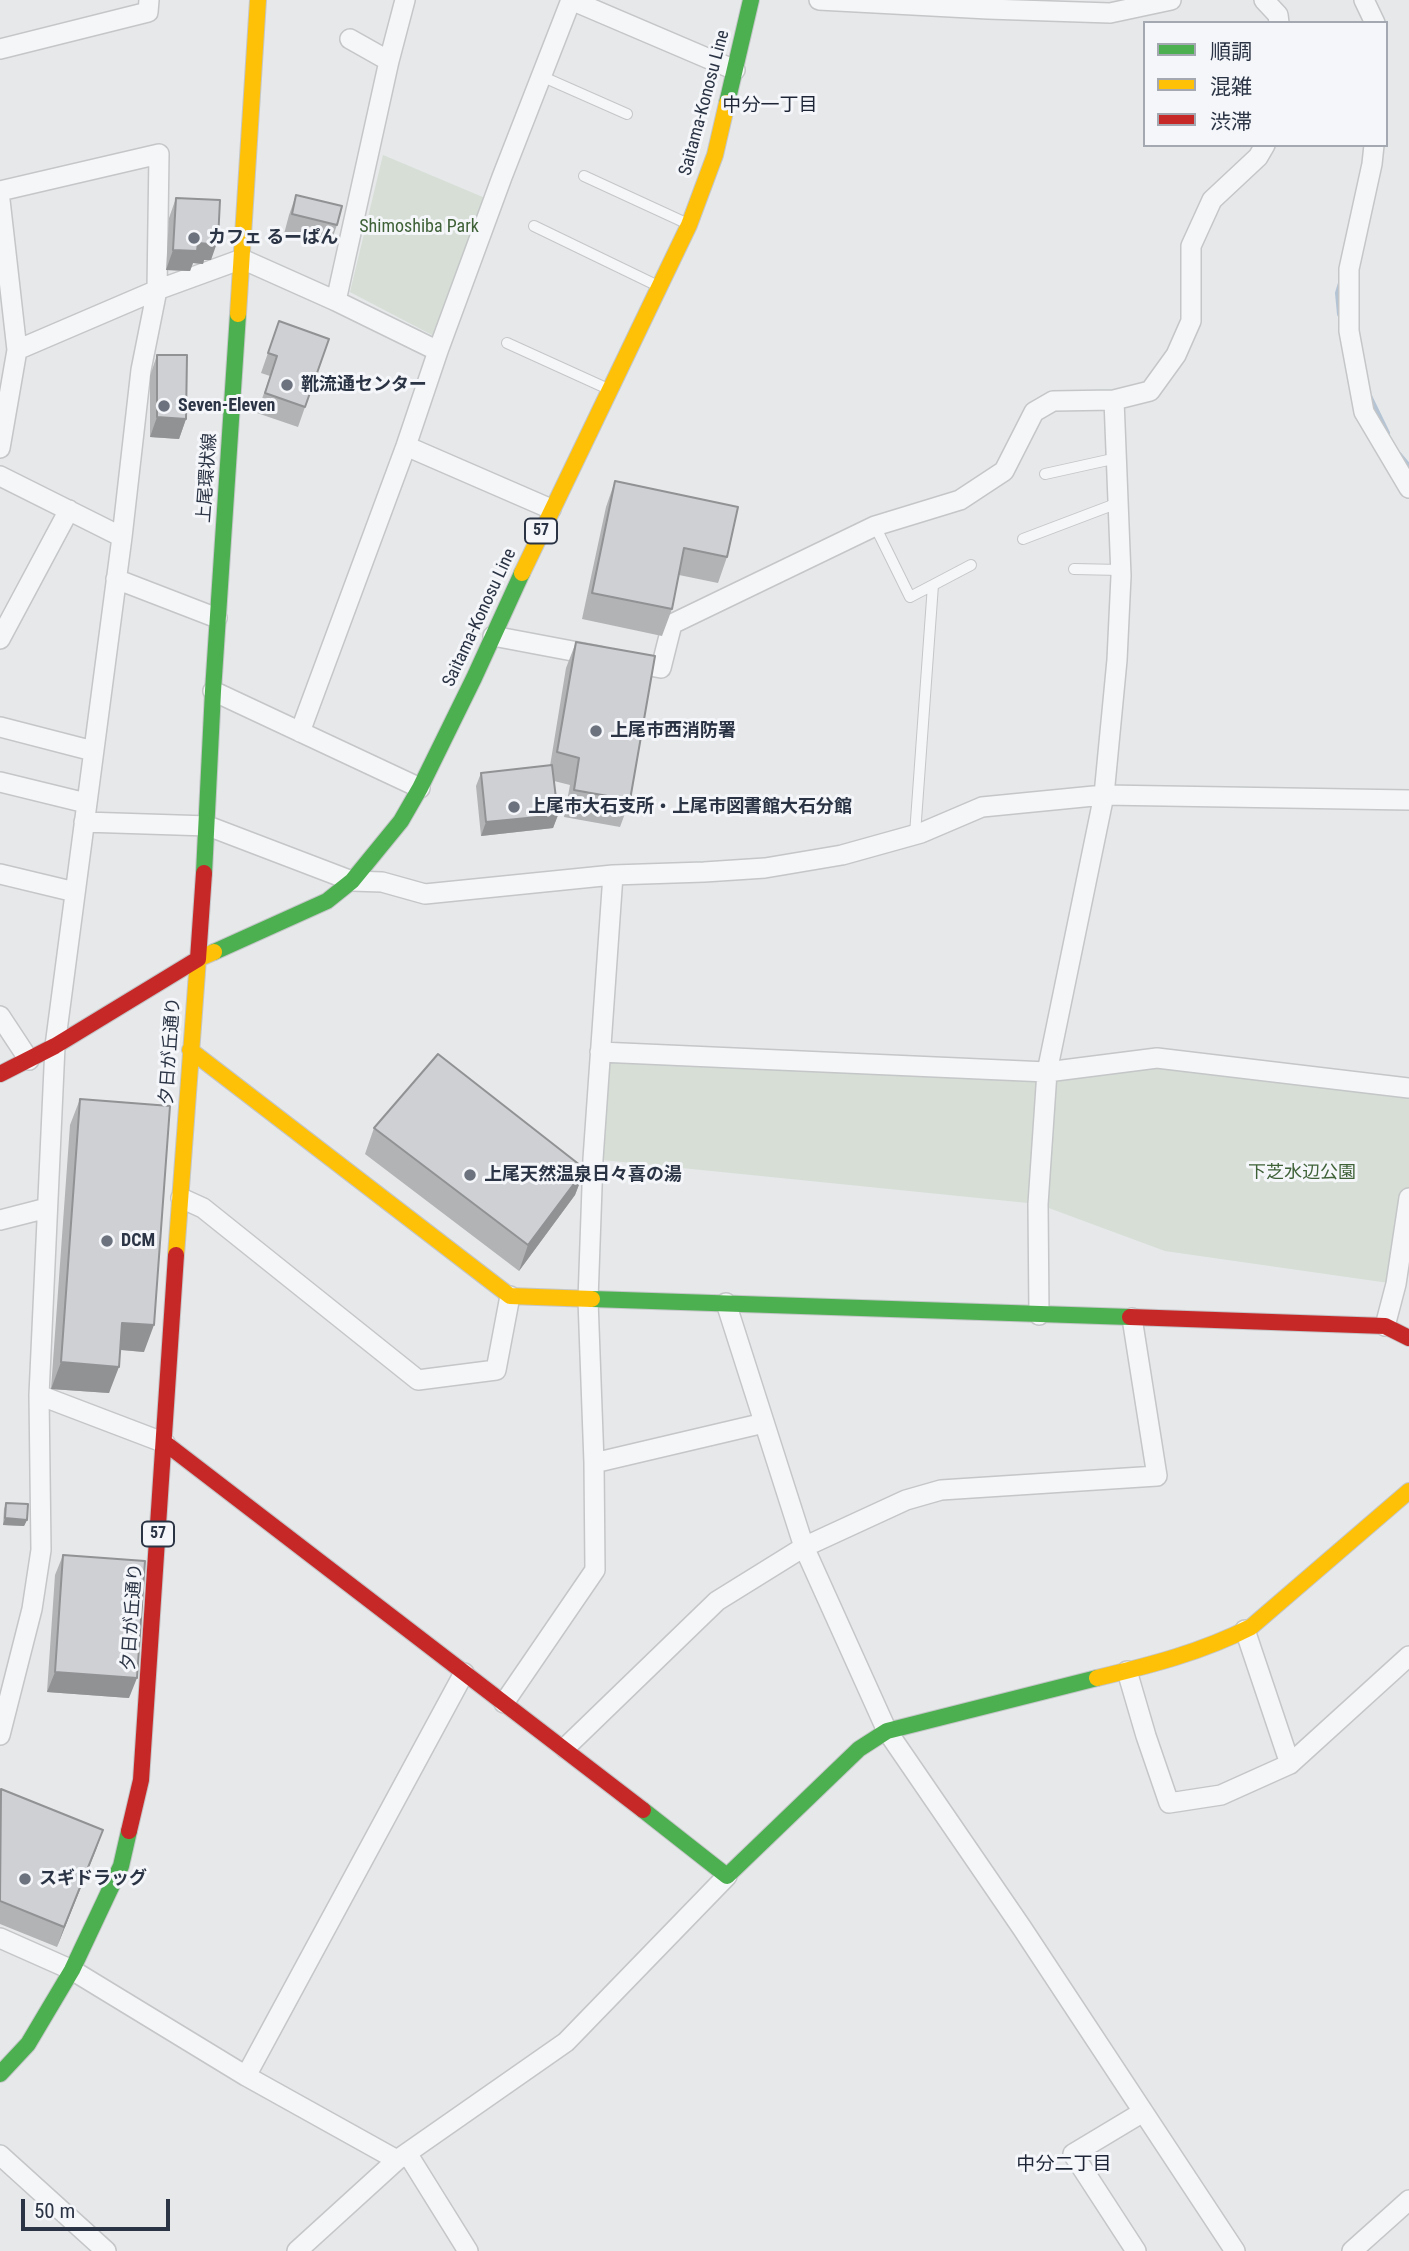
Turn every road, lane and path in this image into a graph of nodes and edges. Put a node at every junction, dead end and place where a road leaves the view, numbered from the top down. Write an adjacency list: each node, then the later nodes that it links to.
1 (149, 0): 13 (street)
2 (258, 0): 25 (main road, 上尾環状線)
3 (405, 0): 14 (street)
4 (571, 0): 15 (street); 16 (street)
5 (751, 0): 15 (main road, Saitama-Konosu Line / 57)
6 (819, 0): 7 (street)
7 (1171, 0)
8 (1264, 0): 10 (street)
9 (1364, 0): 11 (street)
10 (1279, 21)
11 (1374, 21)
12 (350, 39): 14 (street)
13 (0, 49)
14 (389, 61): 28 (street)
15 (735, 70): 23 (main road, Saitama-Konosu Line / 57)
16 (541, 76): 17 (lane); 31 (street)
17 (627, 114)
18 (1264, 147): 33 (street)
19 (1374, 147): 39 (street)
20 (584, 176): 23 (lane)
21 (0, 191): 27 (street)
22 (0, 200): 30 (street)
23 (689, 225): 26 (main road, Saitama-Konosu Line / 57)
24 (534, 226): 26 (lane)
25 (242, 260): 27 (street); 28 (street); 51 (main road, 上尾環状線)
26 (660, 287): 32 (main road, Saitama-Konosu Line / 57)
27 (157, 290): 30 (street); 44 (street)
28 (336, 301): 31 (street)
29 (507, 343): 32 (lane)
30 (17, 351): 35 (street)
31 (438, 351): 34 (street)
32 (610, 389): 41 (main road, Saitama-Konosu Line / 57)
33 (1114, 400): 36 (street); 43 (street)
34 (406, 446): 41 (street); 56 (street)
35 (0, 448)
36 (1117, 458): 37 (lane); 40 (street)
37 (1045, 474)
38 (0, 476): 42 (street)
39 (1409, 488)
40 (1118, 503): 45 (lane); 48 (street)
41 (551, 509): 52 (main road, Saitama-Konosu Line / 57)
42 (69, 510): 44 (street); 53 (street)
43 (875, 526): 50 (lane); 52 (street)
44 (122, 537): 49 (street)
45 (1023, 539)
46 (971, 565): 50 (lane)
47 (1074, 569): 48 (lane)
48 (1120, 570): 60 (street)
49 (116, 579): 51 (street); 57 (street)
50 (933, 585): 64 (lane)
51 (218, 618): 54 (main road, 上尾環状線)
52 (494, 636): 59 (main road, Saitama-Konosu Line / 57)
53 (0, 639)
54 (213, 691): 56 (street); 63 (main road, 上尾環状線)
55 (0, 727): 57 (street)
56 (300, 732): 59 (street)
57 (93, 751): 62 (street)
58 (0, 782): 62 (street)
59 (420, 788): 67 (main road, Saitama-Konosu Line / 57)
60 (1104, 795): 61 (street); 64 (street); 75 (street)
61 (1409, 800)
62 (85, 813): 63 (street); 68 (street)
63 (208, 826): 67 (street); 69 (main road, 上尾環状線)
64 (915, 834): 66 (street)
65 (0, 873): 68 (street)
66 (613, 875): 67 (street); 73 (street)
67 (352, 881): 69 (main road, Saitama-Konosu Line / 57)
68 (75, 892): 71 (street)
69 (198, 959): 71 (main road, Saitama-Konosu Line); 72 (main road, 夕日が丘通り / 57)
70 (0, 1016): 74 (street)
71 (55, 1046): 74 (main road, Saitama-Konosu Line); 80 (street)
72 (190, 1050): 78 (main road, 夕日が丘通り / 57); 82 (main road)
73 (600, 1052): 75 (street); 83 (street)
74 (29, 1060): 76 (main road, Saitama-Konosu Line)
75 (1047, 1072): 77 (street); 85 (street)
76 (0, 1074)
77 (1409, 1088)
78 (181, 1198): 82 (street); 91 (main road, 夕日が丘通り / 57)
79 (1409, 1198): 87 (street)
80 (47, 1208): 81 (street); 89 (street)
81 (0, 1220)
82 (510, 1296): 83 (main road)
83 (588, 1300): 84 (main road); 92 (street)
84 (726, 1303): 85 (main road); 90 (street)
85 (1039, 1315): 86 (main road)
86 (1132, 1318): 87 (main road); 94 (street)
87 (1385, 1326): 88 (main road)
88 (1409, 1338)
89 (39, 1395): 91 (street); 101 (street)
90 (764, 1423): 92 (street); 94 (street)
91 (165, 1443): 98 (main road); 106 (main road, 夕日が丘通り / 57)
92 (594, 1463): 99 (street)
93 (1409, 1490): 95 (main road)
94 (804, 1547): 100 (street); 102 (street)
95 (1245, 1630): 97 (main road); 103 (street)
96 (1409, 1656): 103 (street)
97 (1127, 1671): 100 (main road); 103 (street)
98 (464, 1673): 99 (main road); 108 (street)
99 (503, 1703): 102 (main road)
100 (887, 1731): 104 (main road); 109 (street)
101 (0, 1735)
102 (565, 1748): 104 (main road)
103 (1290, 1764)
104 (727, 1876): 111 (street)
105 (0, 1938): 106 (street)
106 (72, 1970): 107 (main road, 夕日が丘通り / 57); 108 (street)
107 (0, 2074)
108 (246, 2076): 111 (street)
109 (1143, 2112): 116 (street); 117 (street)
110 (0, 2155): 113 (street)
111 (402, 2157): 114 (street); 115 (street)
112 (1409, 2200): 118 (street)
113 (106, 2251)
114 (296, 2251)
115 (468, 2251)
116 (1136, 2251)
117 (1234, 2251)
118 (1352, 2251)

